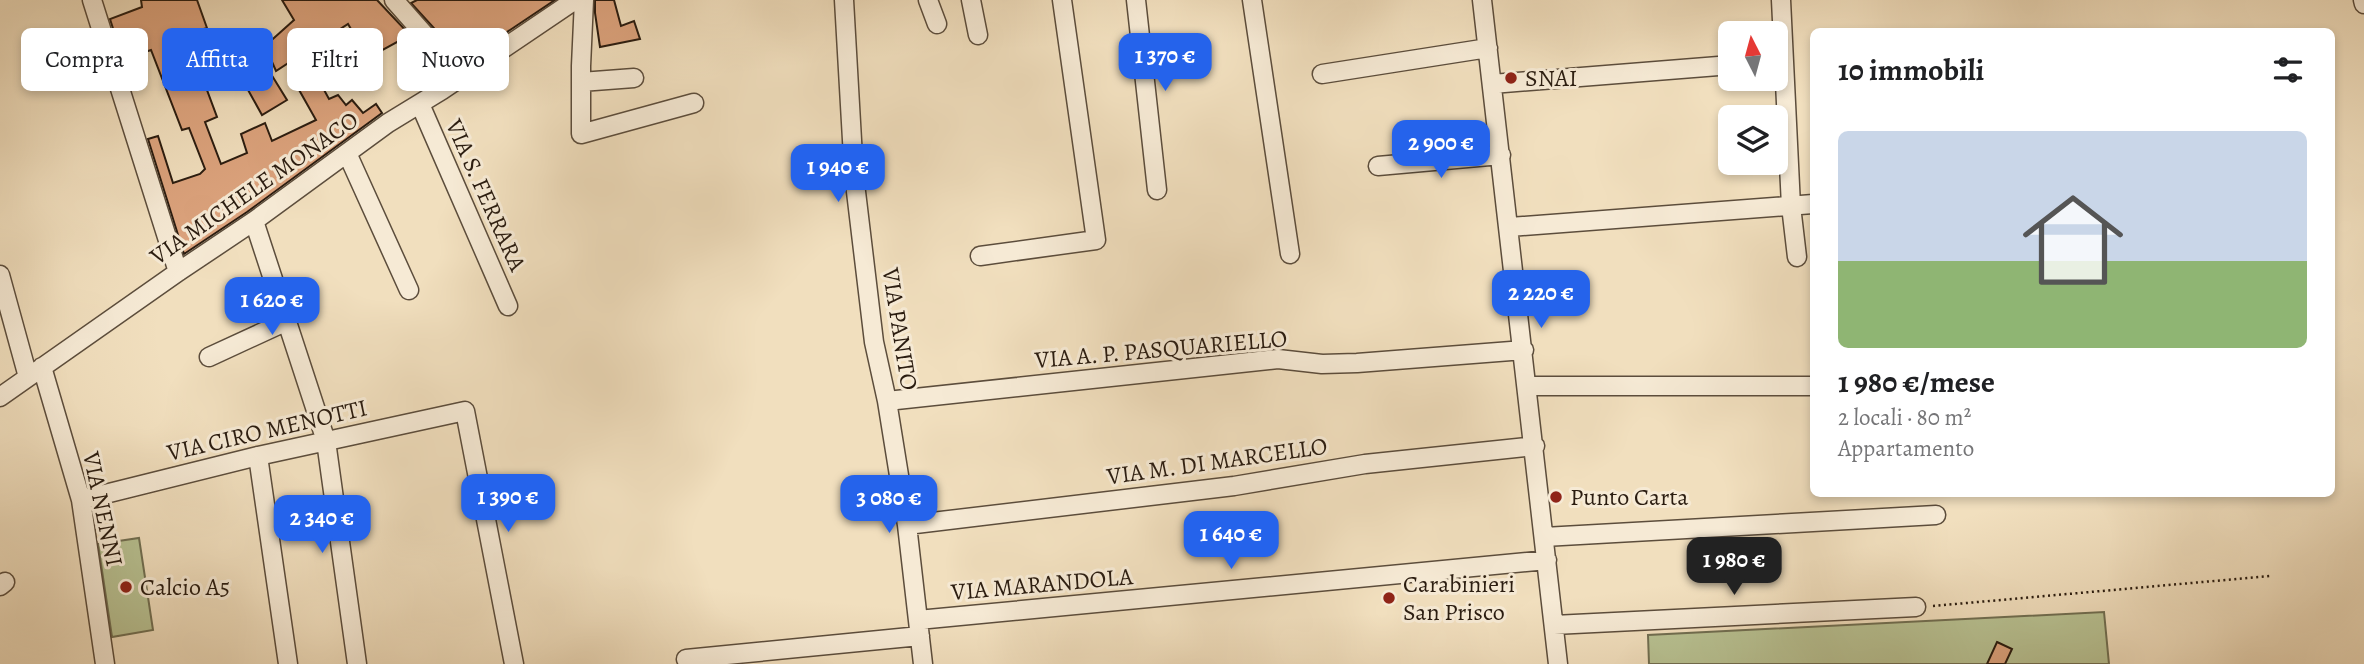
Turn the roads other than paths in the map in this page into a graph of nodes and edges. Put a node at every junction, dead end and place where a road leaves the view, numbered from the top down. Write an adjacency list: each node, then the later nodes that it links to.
1 (92, 0): 39 (street)
2 (394, 0): 15 (street)
3 (575, 0): 17 (street, VIA MICHELE MONACO)
4 (584, 0): 22 (street)
5 (844, 0): 50 (street, VIA PANITO)
6 (928, 0): 14 (street)
7 (971, 0): 16 (street)
8 (1062, 0): 37 (street)
9 (1136, 0): 31 (street)
10 (1252, 0): 36 (street)
11 (1482, 0): 18 (street)
12 (1781, 0): 13 (street)
13 (1780, 21)
14 (937, 24)
15 (419, 28)
16 (978, 36)
17 (509, 44)
18 (1488, 48): 20 (street); 23 (street)
19 (1718, 66): 23 (street)
20 (1322, 74)
21 (634, 78): 22 (street)
22 (581, 82): 26 (street)
23 (1492, 84): 29 (street)
24 (438, 91): 27 (street, VIA MICHELE MONACO)
25 (1781, 91): 33 (street)
26 (694, 103)
27 (419, 104): 28 (street, VIA MICHELE MONACO); 42 (street, VIA S. FERRARA)
28 (347, 153): 34 (street, VIA MICHELE MONACO); 41 (street)
29 (1501, 155): 30 (street); 35 (street)
30 (1378, 166)
31 (1157, 190)
32 (1810, 204): 33 (street)
33 (1791, 206): 35 (street); 38 (street)
34 (254, 221): 39 (street, VIA MICHELE MONACO); 43 (street)
35 (1510, 227): 44 (street)
36 (1290, 254)
37 (979, 256)
38 (1797, 257)
39 (178, 272): 46 (street, VIA MICHELE MONACO)
40 (0, 275): 46 (street, VIA NENNI)
41 (409, 290)
42 (508, 306)
43 (287, 321): 45 (street); 51 (street)
44 (1524, 350): 47 (street); 50 (street, VIA A. P. PASQUARIELLO)
45 (209, 357)
46 (35, 372): 49 (street, VIA MICHELE MONACO); 54 (street, VIA NENNI)
47 (1528, 386): 48 (street); 52 (street)
48 (1810, 386)
49 (0, 397)
50 (887, 401): 56 (street, VIA PANITO)
51 (326, 441): 53 (street, VIA CIRO MENOTTI); 65 (street); 66 (street, VIA CIRO MENOTTI)
52 (1535, 446): 56 (street, VIA M. DI MARCELLO); 57 (street)
53 (258, 456): 54 (street, VIA CIRO MENOTTI); 64 (street)
54 (81, 500): 63 (street, VIA NENNI)
55 (1936, 515): 57 (street)
56 (907, 525): 61 (street, VIA PANITO)
57 (1545, 537): 58 (street)
58 (1547, 561): 60 (street); 61 (street, VIA MARANDOLA)
59 (1916, 607): 60 (street)
60 (1554, 625): 68 (street)
61 (919, 628): 62 (street, VIA MARANDOLA); 67 (street, VIA PANITO)
62 (685, 659)
63 (105, 664)
64 (289, 664)
65 (357, 664)
66 (514, 664)
67 (923, 664)
68 (1558, 664)

